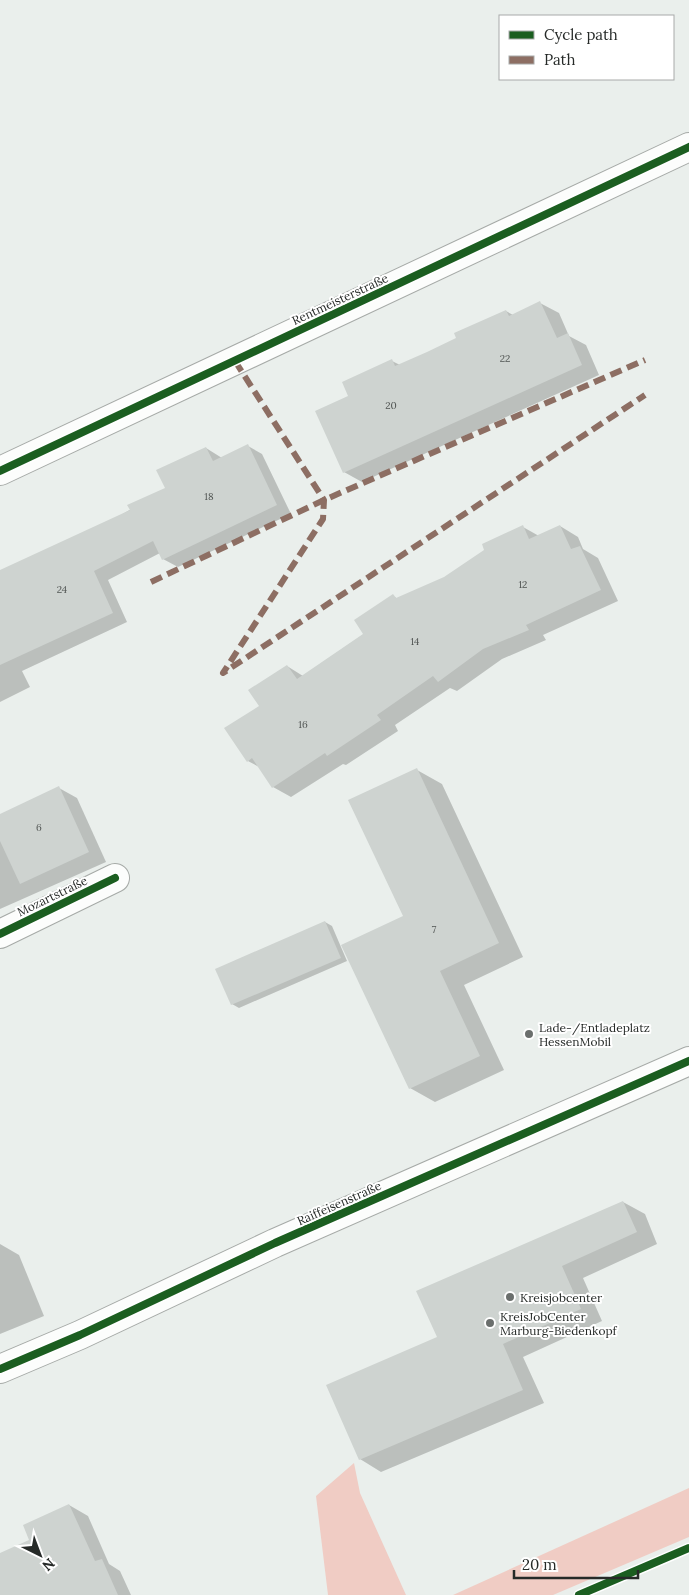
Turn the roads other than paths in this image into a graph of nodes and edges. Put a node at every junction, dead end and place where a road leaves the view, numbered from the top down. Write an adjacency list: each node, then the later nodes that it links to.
1 (689, 147): 2 (street, Rentmeisterstraße)
2 (0, 471)
3 (115, 878): 4 (street, Mozartstraße)
4 (0, 934)
5 (689, 1061): 6 (street, Raiffeisenstraße)
6 (0, 1370)

